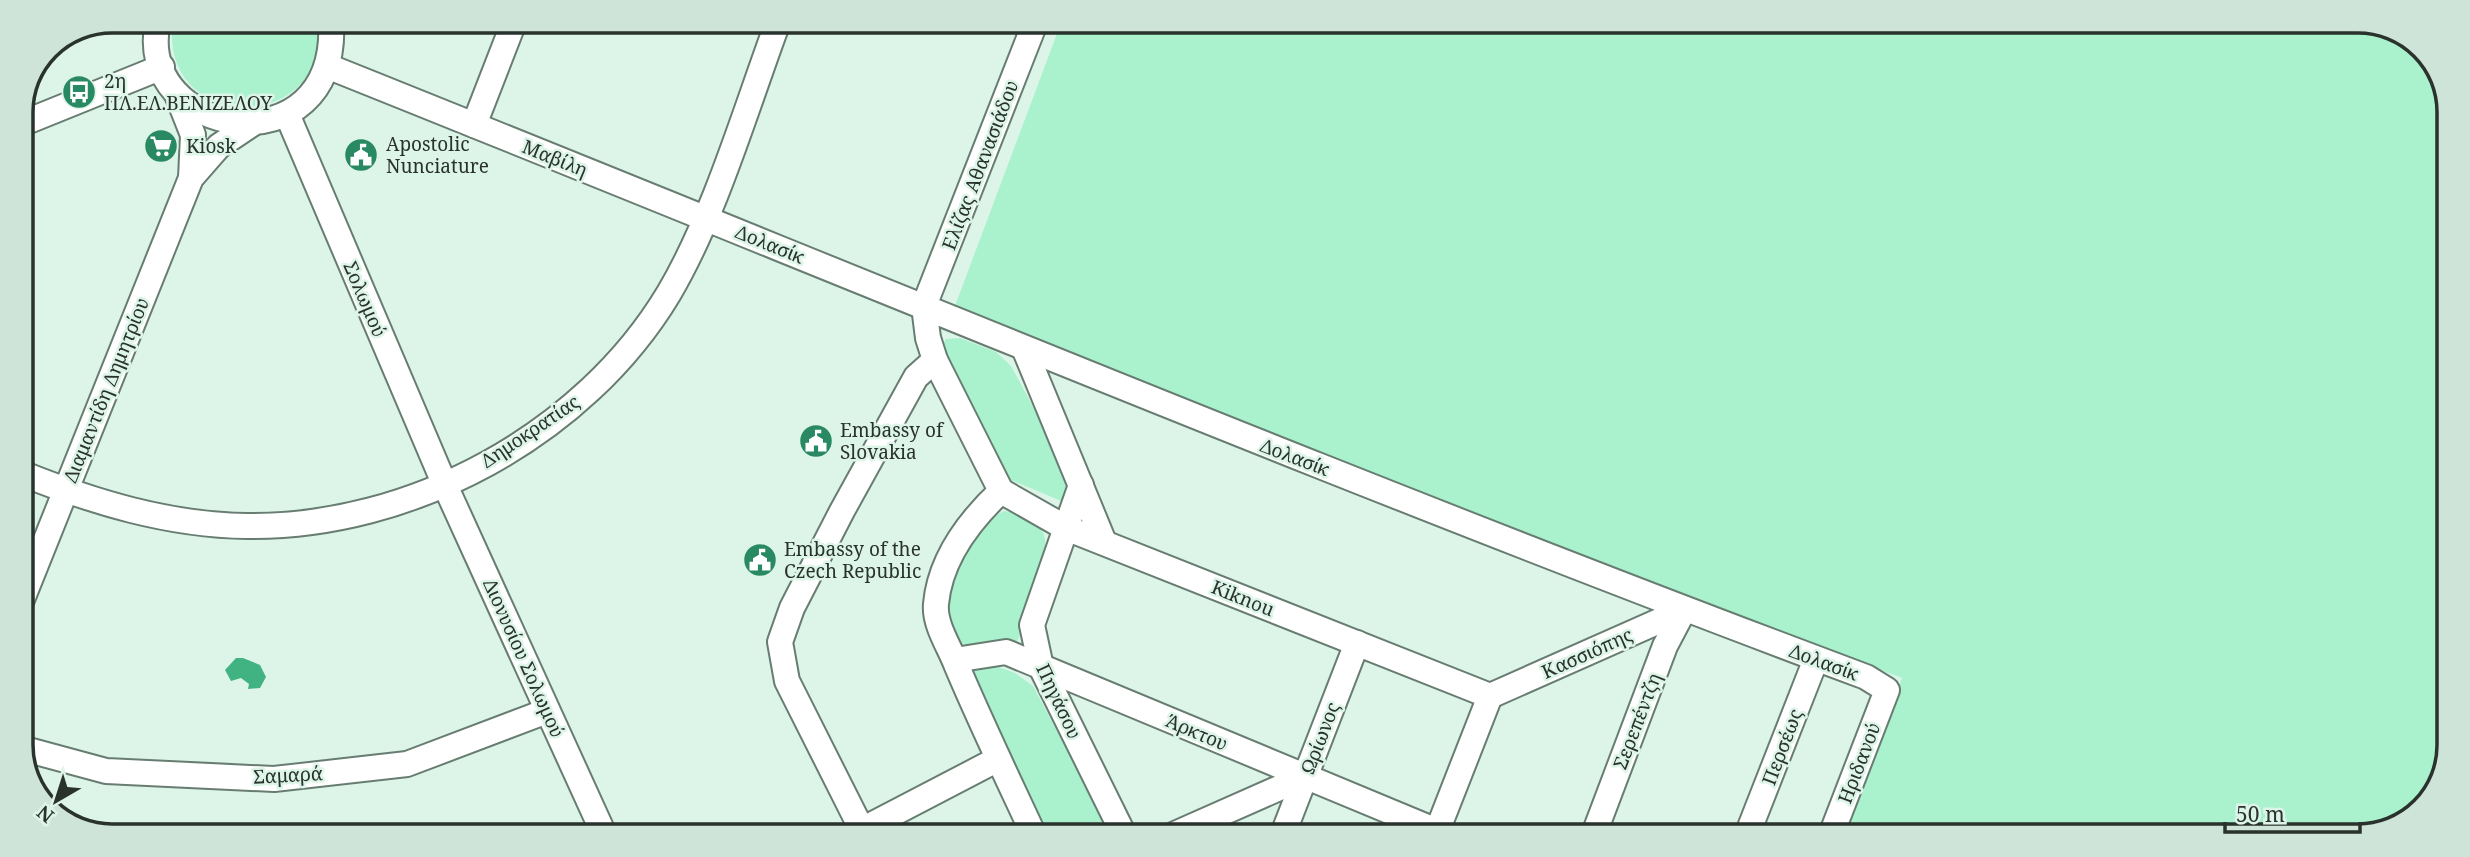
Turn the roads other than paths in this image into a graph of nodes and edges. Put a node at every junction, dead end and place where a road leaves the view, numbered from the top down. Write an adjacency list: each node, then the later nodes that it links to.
1 (158, 33): 7 (street, Διαμαντίδη Δημητρίου)
2 (332, 33): 6 (street)
3 (510, 33): 11 (street)
4 (774, 33): 13 (street, Δημοκρατίας)
5 (1031, 33): 14 (street, Ελίζας Αθανασιάδου)
6 (327, 66): 8 (street); 11 (street, Μαβίλη)
7 (168, 77): 9 (street); 10 (street); 12 (street, Διαμαντίδη Δημητρίου)
8 (287, 114): 10 (street); 18 (street, Σολωμού)
9 (33, 120)
10 (252, 124): 12 (street, Διαμαντίδη Δημητρίου)
11 (474, 125): 13 (street, Μαβίλη)
12 (191, 178): 20 (street, Διαμαντίδη Δημητρίου)
13 (705, 218): 14 (street, Δολασίκ); 18 (street, Δημοκρατίας)
14 (924, 306): 15 (street, Δολασίκ); 16 (street)
15 (1024, 348): 19 (street); 25 (street, Δολασίκ)
16 (935, 360): 21 (street); 37 (street)
17 (33, 478): 20 (street, Δημοκρατίας)
18 (444, 483): 20 (street, Δημοκρατίας); 32 (street, Διονυσίου Σολωμού)
19 (1081, 485): 22 (street, Πηγάσου); 23 (street)
20 (66, 491): 24 (street, Διαμαντίδη Δημητρίου)
21 (1001, 491): 22 (street, Kiknou); 28 (street)
22 (1066, 528): 23 (street, Kiknou); 29 (street, Πηγάσου)
23 (1104, 542): 26 (street, Kiknou)
24 (33, 572)
25 (1684, 610): 27 (street, Δολασίκ); 31 (street, Κασσιόπης); 45 (street, Σερεπέντζη)
26 (1357, 643): 31 (street, Kiknou); 35 (street, Ωρίωνος)
27 (1816, 659): 30 (street, Δολασίκ); 46 (street, Περσέως)
28 (955, 660): 29 (street, Άρκτου); 34 (street)
29 (1041, 667): 35 (street, Άρκτου); 40 (street, Πηγάσου)
30 (1887, 690): 47 (street, Ηριδανού)
31 (1490, 696): 44 (street)
32 (547, 711): 33 (street, Σαμαρά); 36 (street, Διονυσίου Σολωμού)
33 (33, 751)
34 (998, 759): 38 (street); 39 (street)
35 (1304, 777): 41 (street); 42 (street, Ωρίωνος); 43 (street, Άρκτου)
36 (599, 824)
37 (869, 824)
38 (878, 824)
39 (1029, 824)
40 (1119, 824)
41 (1198, 824)
42 (1287, 824)
43 (1415, 824)
44 (1440, 824)
45 (1598, 824)
46 (1751, 824)
47 (1834, 824)

